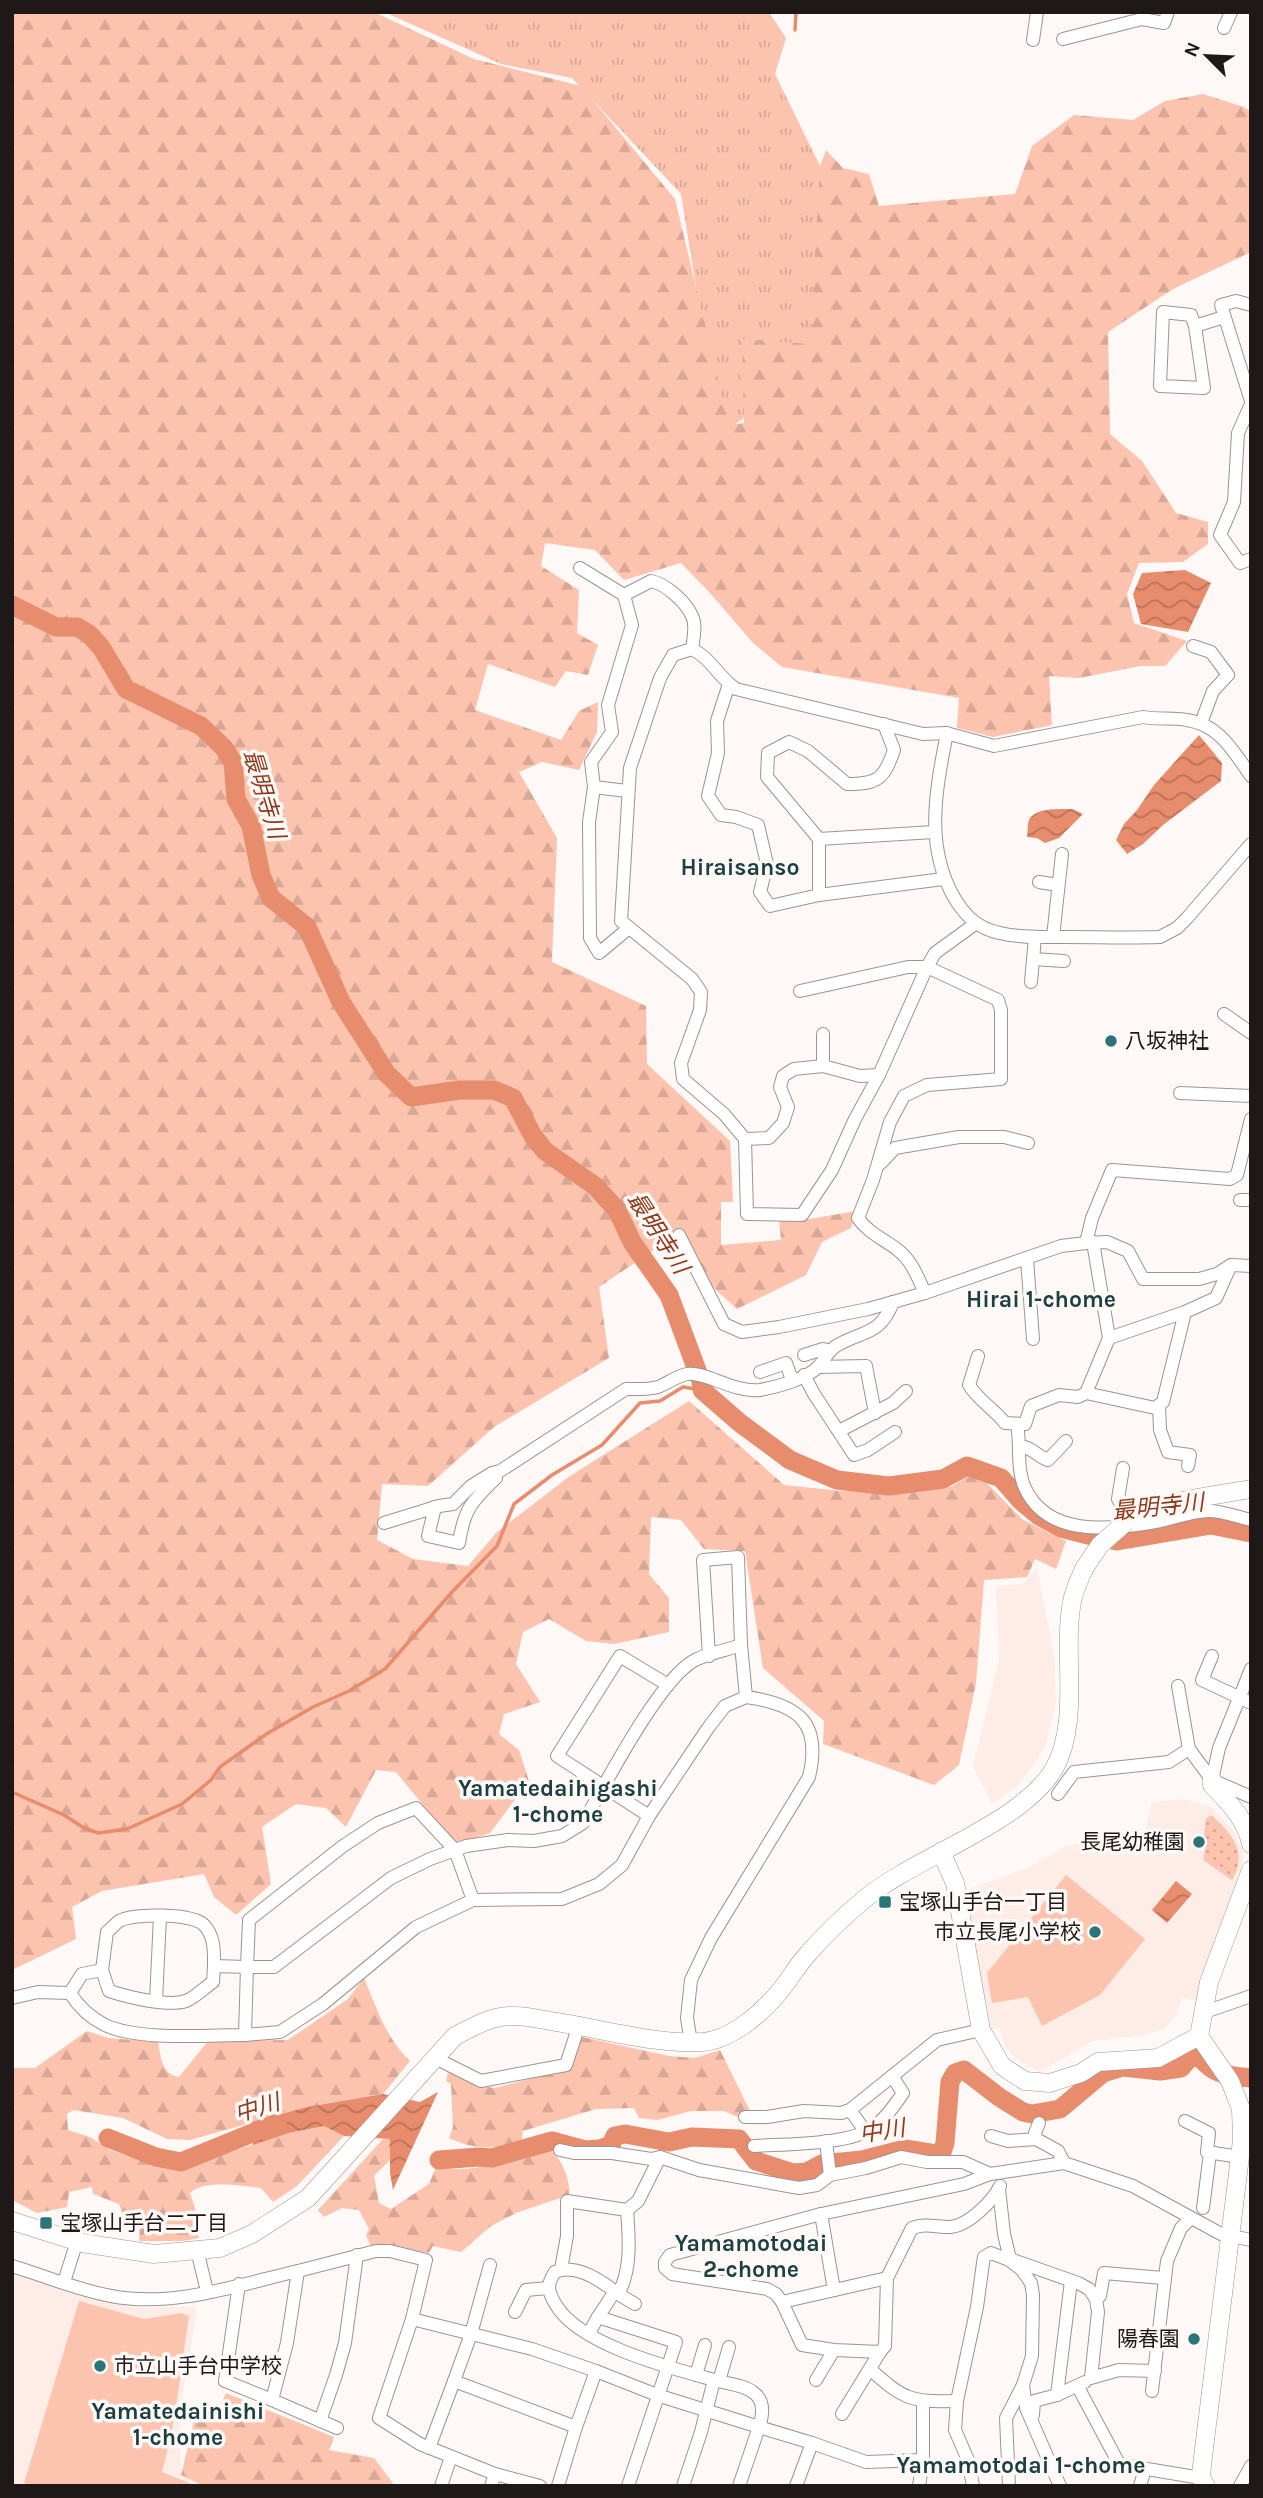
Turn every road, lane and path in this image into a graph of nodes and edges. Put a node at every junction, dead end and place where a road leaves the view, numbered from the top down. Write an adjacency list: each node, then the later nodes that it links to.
1 (1037, 12): 6 (street)
2 (1168, 12): 5 (street)
3 (1231, 12): 4 (street)
4 (1224, 28)
5 (1063, 39)
6 (1033, 40)
7 (1251, 305): 8 (street)
8 (1224, 317): 9 (street); 10 (street)
9 (1195, 326): 9 (street)
10 (1250, 396): 11 (street)
11 (1251, 559)
12 (580, 568): 13 (street)
13 (624, 595): 15 (street); 21 (street)
14 (1194, 646): 17 (street)
15 (692, 649): 16 (street); 22 (street)
16 (729, 684): 18 (street); 30 (street)
17 (1201, 723): 19 (street); 20 (street)
18 (884, 724): 19 (street); 24 (street)
19 (947, 733): 23 (street)
20 (1251, 776)
21 (594, 787): 22 (street); 32 (street)
22 (627, 792): 32 (street)
23 (934, 832): 24 (street); 27 (street)
24 (819, 839): 30 (street)
25 (1251, 844): 34 (street)
26 (1062, 854): 29 (street)
27 (943, 879): 30 (street); 31 (street)
28 (1039, 882): 29 (street)
29 (1058, 885): 34 (street)
30 (819, 895)
31 (975, 924): 33 (street); 37 (street)
32 (629, 928): 48 (street)
33 (1035, 937): 34 (street); 35 (street)
34 (1053, 937)
35 (1033, 959): 36 (street); 38 (street)
36 (1064, 961)
37 (927, 967): 39 (street); 44 (street); 51 (street)
38 (1031, 982)
39 (800, 991)
40 (1224, 1014): 41 (street)
41 (1251, 1033)
42 (823, 1034): 43 (street)
43 (823, 1066): 44 (street); 48 (street)
44 (880, 1075): 48 (street)
45 (1180, 1093): 46 (street)
46 (1251, 1096)
47 (1251, 1119): 49 (street)
48 (745, 1139)
49 (1248, 1139): 53 (street)
50 (1028, 1143): 51 (street)
51 (877, 1169): 57 (street)
52 (679, 1235): 58 (street)
53 (1090, 1243): 54 (street); 55 (street); 60 (street)
54 (1027, 1259): 57 (street); 61 (street)
55 (1231, 1265): 56 (street); 59 (street)
56 (1251, 1266)
57 (925, 1293): 58 (street)
58 (893, 1302): 62 (street)
59 (1185, 1312): 60 (street); 70 (street)
60 (1109, 1338): 69 (street)
61 (1033, 1339)
62 (830, 1350): 63 (street); 65 (street)
63 (804, 1356)
64 (978, 1356): 72 (street)
65 (818, 1367): 67 (street); 71 (street)
66 (760, 1372): 67 (street)
67 (798, 1378): 73 (street); 79 (street)
68 (906, 1391): 71 (street)
69 (1086, 1393): 70 (street); 72 (street)
70 (1159, 1405): 77 (street)
71 (875, 1413): 73 (street)
72 (1017, 1424): 76 (street)
73 (839, 1431): 74 (street)
74 (895, 1432)
75 (1066, 1441): 76 (street)
76 (1020, 1446): 82 (street)
77 (1188, 1466)
78 (1123, 1468): 83 (street)
79 (500, 1471): 81 (street); 81 (street)
80 (1251, 1489): 83 (street)
81 (435, 1507): 84 (street)
82 (1251, 1520)
83 (1128, 1521): 101 (street, bridge)
84 (384, 1523)
85 (741, 1645): 86 (street); 86 (street); 91 (street)
86 (709, 1656): 89 (street)
87 (1212, 1656): 92 (street)
88 (1251, 1669): 92 (street)
89 (668, 1685): 95 (street); 95 (street)
90 (1178, 1686): 93 (street)
91 (746, 1697): 98 (street); 117 (street)
92 (1245, 1700): 94 (street)
93 (1189, 1749): 94 (street); 96 (street)
94 (1212, 1780): 97 (street); 99 (street)
95 (604, 1787): 98 (street); 100 (street)
96 (1058, 1794)
97 (1251, 1797)
98 (649, 1816): 103 (street)
99 (1251, 1844)
100 (455, 1850): 103 (street); 106 (street); 106 (street)
101 (941, 1852): 114 (street); 117 (street)
102 (1251, 1870): 112 (street)
103 (472, 1900): 115 (street)
104 (160, 1916): 105 (street); 107 (street); 111 (street)
105 (214, 1966): 106 (street); 111 (street)
106 (247, 1967): 115 (street)
107 (102, 1970): 108 (street); 111 (street)
108 (70, 1993): 110 (street); 115 (street)
109 (1251, 1996): 112 (street)
110 (12, 1998)
111 (156, 2001)
112 (1202, 2013): 116 (street)
113 (579, 2025): 117 (street); 118 (street); 118 (street)
114 (981, 2030): 116 (street); 119 (street)
115 (245, 2035)
116 (1199, 2036): 131 (street)
117 (691, 2042)
118 (435, 2058): 148 (street)
119 (892, 2076): 120 (street); 121 (street)
120 (850, 2110): 122 (street); 126 (street)
121 (888, 2113): 123 (street); 126 (street)
122 (745, 2117)
123 (900, 2121)
124 (1185, 2121): 133 (street)
125 (1039, 2123): 128 (street)
126 (866, 2132): 129 (street)
127 (991, 2136): 128 (street)
128 (1036, 2139): 135 (street)
129 (826, 2141): 130 (street); 138 (street)
130 (754, 2146)
131 (1244, 2146): 133 (street); 145 (street)
132 (560, 2150): 134 (street)
133 (1210, 2153): 140 (street)
134 (660, 2157): 138 (street); 141 (street)
135 (1064, 2163): 136 (street); 143 (street)
136 (1005, 2172): 137 (street); 139 (street)
137 (990, 2174): 138 (street); 142 (street)
138 (830, 2175)
139 (999, 2189): 150 (street); 155 (street)
140 (1203, 2208)
141 (628, 2210): 153 (street); 163 (street)
142 (821, 2214): 161 (street); 165 (street)
143 (1191, 2218): 145 (street); 156 (street)
144 (12, 2221): 147 (street)
145 (1231, 2236): 146 (street); 207 (street)
146 (1251, 2240)
147 (77, 2241): 148 (street); 158 (street)
148 (197, 2250): 162 (street)
149 (357, 2255): 154 (street); 169 (street); 195 (street)
150 (1010, 2260): 157 (street); 185 (street); 191 (street)
151 (490, 2265): 171 (street)
152 (12, 2266): 158 (street)
153 (561, 2269): 160 (street); 163 (street)
154 (298, 2271): 159 (street); 190 (street)
155 (887, 2277): 161 (street); 175 (street)
156 (1163, 2278): 164 (street); 179 (street)
157 (1072, 2281): 164 (street); 189 (street)
158 (64, 2282): 162 (street)
159 (239, 2284): 162 (street); 190 (street)
160 (548, 2288): 167 (street); 170 (street)
161 (834, 2290): 165 (street)
162 (206, 2291)
163 (616, 2293): 166 (street); 168 (street)
164 (1096, 2298): 181 (street)
165 (782, 2302): 174 (street)
166 (635, 2304)
167 (514, 2312)
168 (598, 2317): 170 (street); 176 (street)
169 (412, 2319): 171 (street); 201 (street)
170 (589, 2333): 176 (street)
171 (471, 2334): 178 (street); 183 (street)
172 (705, 2346): 180 (street)
173 (729, 2347): 184 (street)
174 (834, 2350): 175 (street); 182 (street)
175 (880, 2353): 177 (street)
176 (668, 2367): 180 (street); 188 (street)
177 (870, 2369): 192 (street); 194 (street)
178 (596, 2371): 188 (street); 197 (street)
179 (1155, 2371): 181 (street); 187 (street)
180 (696, 2375): 184 (street)
181 (1091, 2378): 186 (street)
182 (816, 2380)
183 (454, 2381): 197 (street); 201 (street)
184 (717, 2381): 193 (street); 198 (street)
185 (1023, 2385): 196 (street); 217 (street)
186 (1078, 2387): 189 (street); 205 (street)
187 (1152, 2391)
188 (657, 2395): 193 (street); 211 (street)
189 (1058, 2395): 196 (street)
190 (272, 2400): 195 (street)
191 (957, 2401): 192 (street); 216 (street)
192 (923, 2402): 203 (street)
193 (706, 2409): 198 (street); 212 (street)
194 (842, 2414)
195 (320, 2421): 199 (street)
196 (1033, 2423): 218 (street)
197 (576, 2427): 210 (street)
198 (759, 2427): 200 (street); 213 (street)
199 (337, 2428)
200 (812, 2443): 203 (street); 214 (street)
201 (429, 2448): 202 (street)
202 (451, 2457): 206 (street); 208 (street)
203 (923, 2460): 215 (street)
204 (1251, 2466): 220 (street)
205 (1145, 2469): 207 (street); 219 (street)
206 (493, 2480): 209 (street)
207 (1204, 2482)
208 (441, 2486)
209 (540, 2486)
210 (558, 2486)
211 (628, 2486)
212 (683, 2486)
213 (739, 2486)
214 (796, 2486)
215 (919, 2486)
216 (973, 2486)
217 (1009, 2486)
218 (1060, 2486)
219 (1140, 2486)
220 (1240, 2486)

